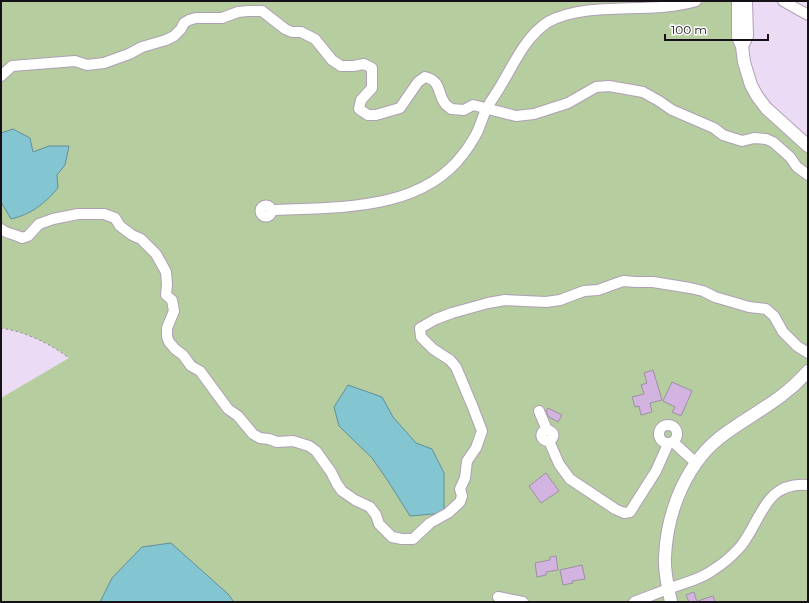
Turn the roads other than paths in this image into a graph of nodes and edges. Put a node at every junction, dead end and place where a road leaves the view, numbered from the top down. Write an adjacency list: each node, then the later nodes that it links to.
1 (696, 1): 8 (lane)
2 (738, 1): 6 (main road)
3 (746, 1): 6 (main road)
4 (783, 1): 5 (lane)
5 (808, 15)
6 (742, 46): 9 (main road)
7 (1, 76): 8 (lane)
8 (487, 108): 10 (lane); 11 (lane)
9 (808, 146)
10 (808, 175)
11 (271, 210)
12 (1, 229): 13 (lane)
13 (808, 353)
14 (808, 371): 16 (main road)
15 (539, 411): 16 (lane)
16 (695, 462): 18 (main road)
17 (808, 485): 18 (lane)
18 (668, 589): 21 (lane); 22 (main road)
19 (498, 597): 20 (lane)
20 (523, 602)
21 (634, 602)
22 (671, 602)

